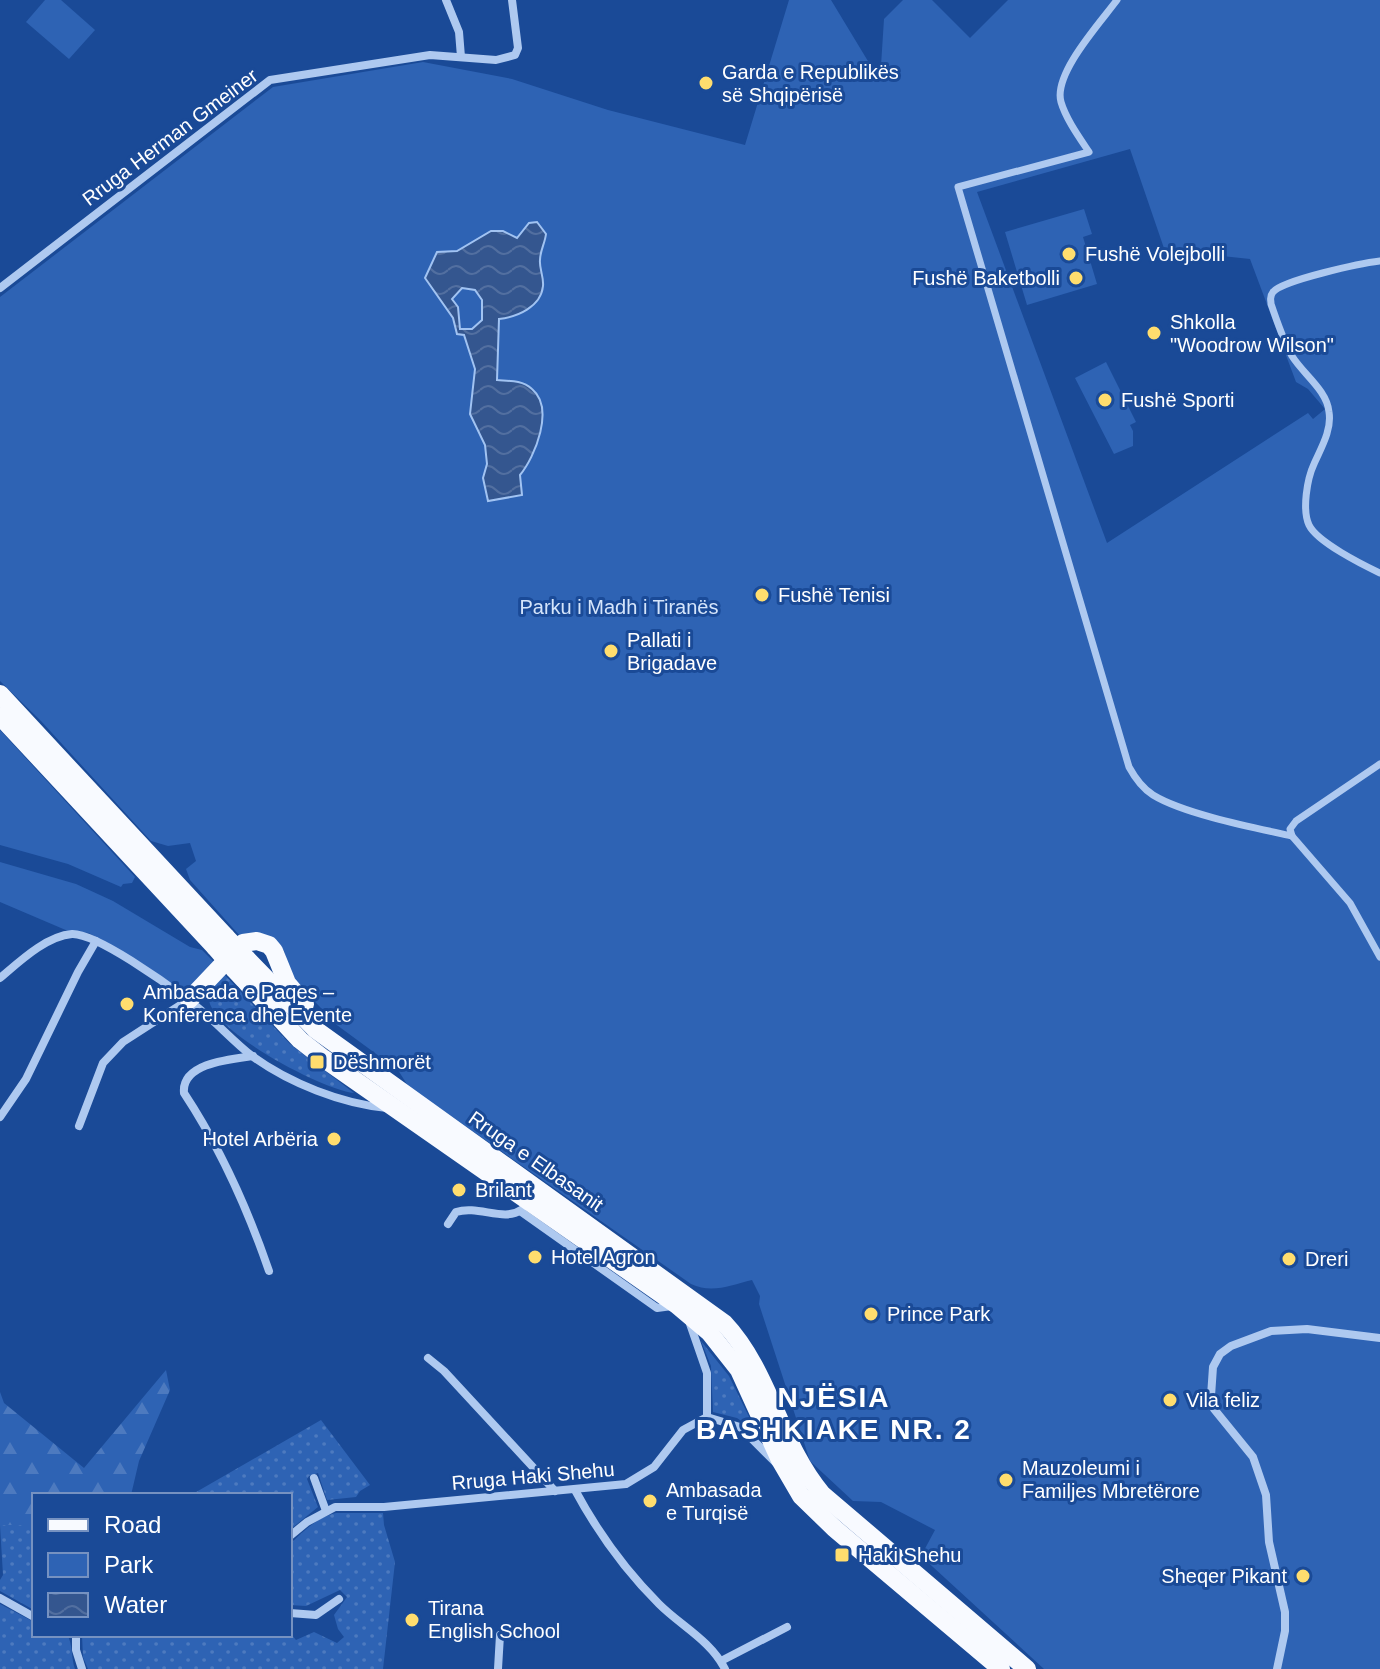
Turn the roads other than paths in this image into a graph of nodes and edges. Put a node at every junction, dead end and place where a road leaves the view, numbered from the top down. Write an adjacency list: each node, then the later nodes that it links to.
1 (446, 0): 4 (street)
2 (512, 0): 4 (street, Rruga Herman Gmeiner)
3 (1117, 0): 11 (street)
4 (461, 57): 6 (street, Rruga Herman Gmeiner)
5 (1380, 261): 7 (street)
6 (0, 288)
7 (1380, 573)
8 (0, 694): 13 (main road, Rruga e Elbasanit)
9 (0, 716): 13 (main road, Rruga e Elbasanit)
10 (1380, 764): 11 (street)
11 (1292, 836): 14 (street)
12 (96, 941): 16 (street); 17 (street); 21 (street)
13 (220, 942): 15 (main road, Rruga e Elbasanit, bridge)
14 (1380, 957)
15 (240, 964): 18 (main road, Rruga e Elbasanit); 20 (main road, Rruga e Elbasanit)
16 (0, 978)
17 (189, 1000): 18 (main road); 19 (street); 22 (street)
18 (349, 1055): 47 (main road, Rruga e Elbasanit)
19 (253, 1056): 20 (street); 25 (street)
20 (398, 1109): 23 (main road, Rruga e Elbasanit)
21 (0, 1117)
22 (79, 1126)
23 (523, 1207): 24 (street); 26 (main road, Rruga e Elbasanit)
24 (448, 1224)
25 (269, 1271)
26 (681, 1309): 29 (street); 30 (main road, Rruga e Elbasanit)
27 (1380, 1338): 48 (street)
28 (428, 1358): 33 (street)
29 (707, 1417): 30 (street); 32 (street, Rruga Haki Shehu)
30 (786, 1471): 46 (main road, Rruga e Elbasanit)
31 (314, 1478): 34 (street)
32 (575, 1490): 33 (street, Rruga Haki Shehu); 43 (street)
33 (555, 1491): 34 (street, Rruga Haki Shehu)
34 (326, 1511): 35 (street)
35 (292, 1534)
36 (0, 1598): 39 (street)
37 (339, 1599): 38 (street)
38 (292, 1613)
39 (32, 1616)
40 (787, 1627): 43 (street)
41 (500, 1635): 45 (street)
42 (76, 1637): 44 (street)
43 (723, 1665)
44 (82, 1669)
45 (498, 1669)
46 (1001, 1669)
47 (1027, 1669)
48 (1277, 1669)

